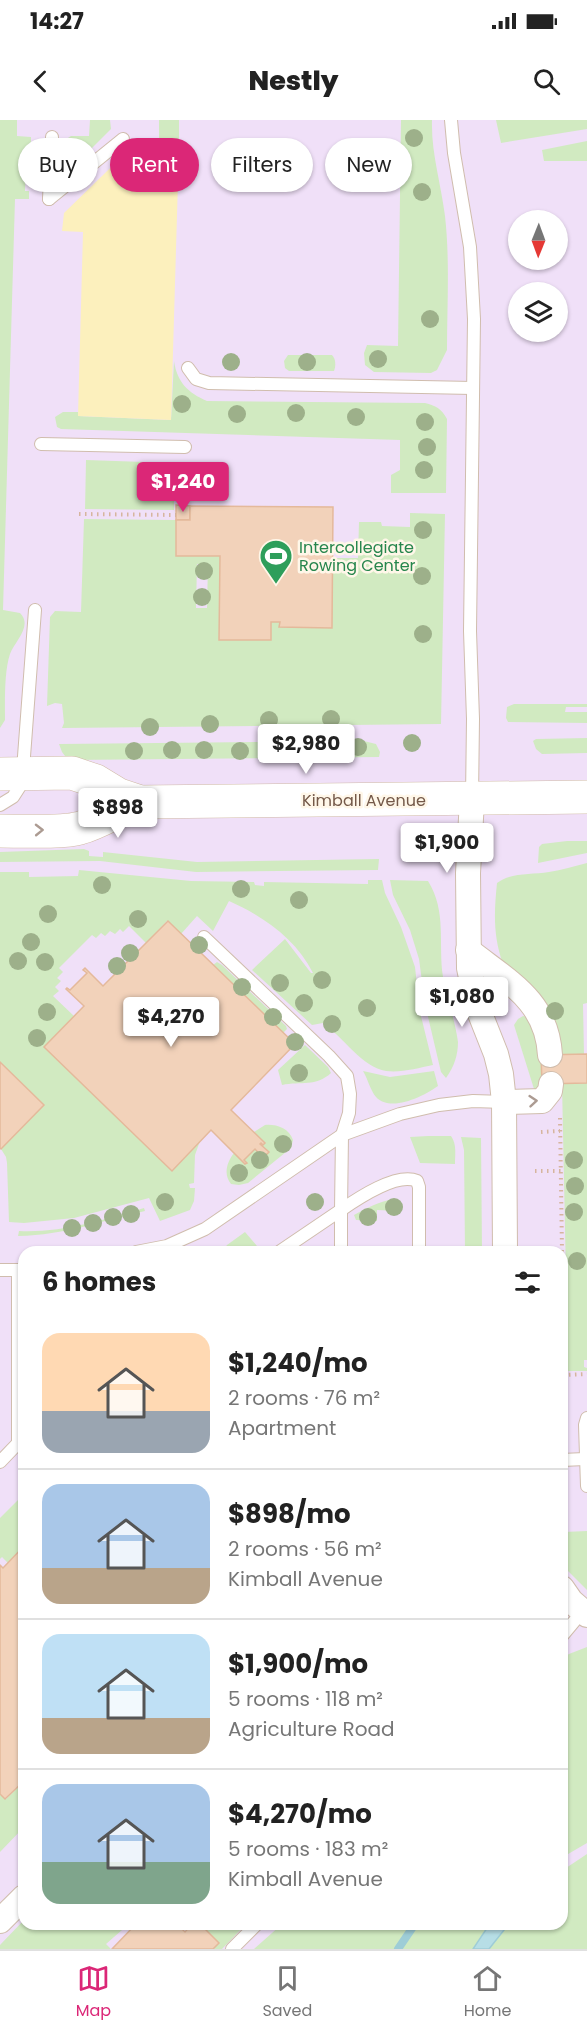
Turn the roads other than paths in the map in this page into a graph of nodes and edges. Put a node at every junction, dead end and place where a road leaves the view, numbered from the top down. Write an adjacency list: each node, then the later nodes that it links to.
1 (452, 120): 5 (lane)
2 (52, 137): 3 (lane)
3 (110, 150)
4 (188, 368): 5 (lane)
5 (473, 388): 11 (lane)
6 (41, 444): 7 (lane)
7 (185, 447)
8 (35, 610): 9 (lane)
9 (12, 774): 12 (main road, Kimball Avenue); 13 (lane)
10 (587, 797): 11 (main road, Kimball Avenue)
11 (472, 800): 12 (main road, Kimball Avenue); 16 (street)
12 (141, 802): 14 (main road, Kimball Avenue, one-way to 12)
13 (0, 805)
14 (0, 831)
15 (204, 937): 20 (lane)
16 (468, 950): 17 (street); 19 (street)
17 (550, 1055)
18 (551, 1084): 19 (street, one-way to 18)
19 (504, 1102): 20 (lane); 26 (street)
20 (342, 1135): 21 (lane); 22 (lane)
21 (341, 1210): 23 (lane); 24 (lane); 25 (lane)
22 (173, 1246)
23 (288, 1246)
24 (340, 1246)
25 (419, 1246)
26 (505, 1246)
27 (0, 1270): 28 (lane)
28 (18, 1270)
29 (587, 1418): 31 (lane)
30 (18, 1444): 33 (lane)
31 (585, 1459): 32 (lane); 34 (lane)
32 (568, 1460)
33 (0, 1462)
34 (587, 1486)
35 (568, 1595): 36 (street)
36 (584, 1614): 37 (lane)
37 (568, 1630)
38 (18, 1903): 39 (street)
39 (0, 1921)
40 (251, 1930): 41 (lane)
41 (232, 1949)

